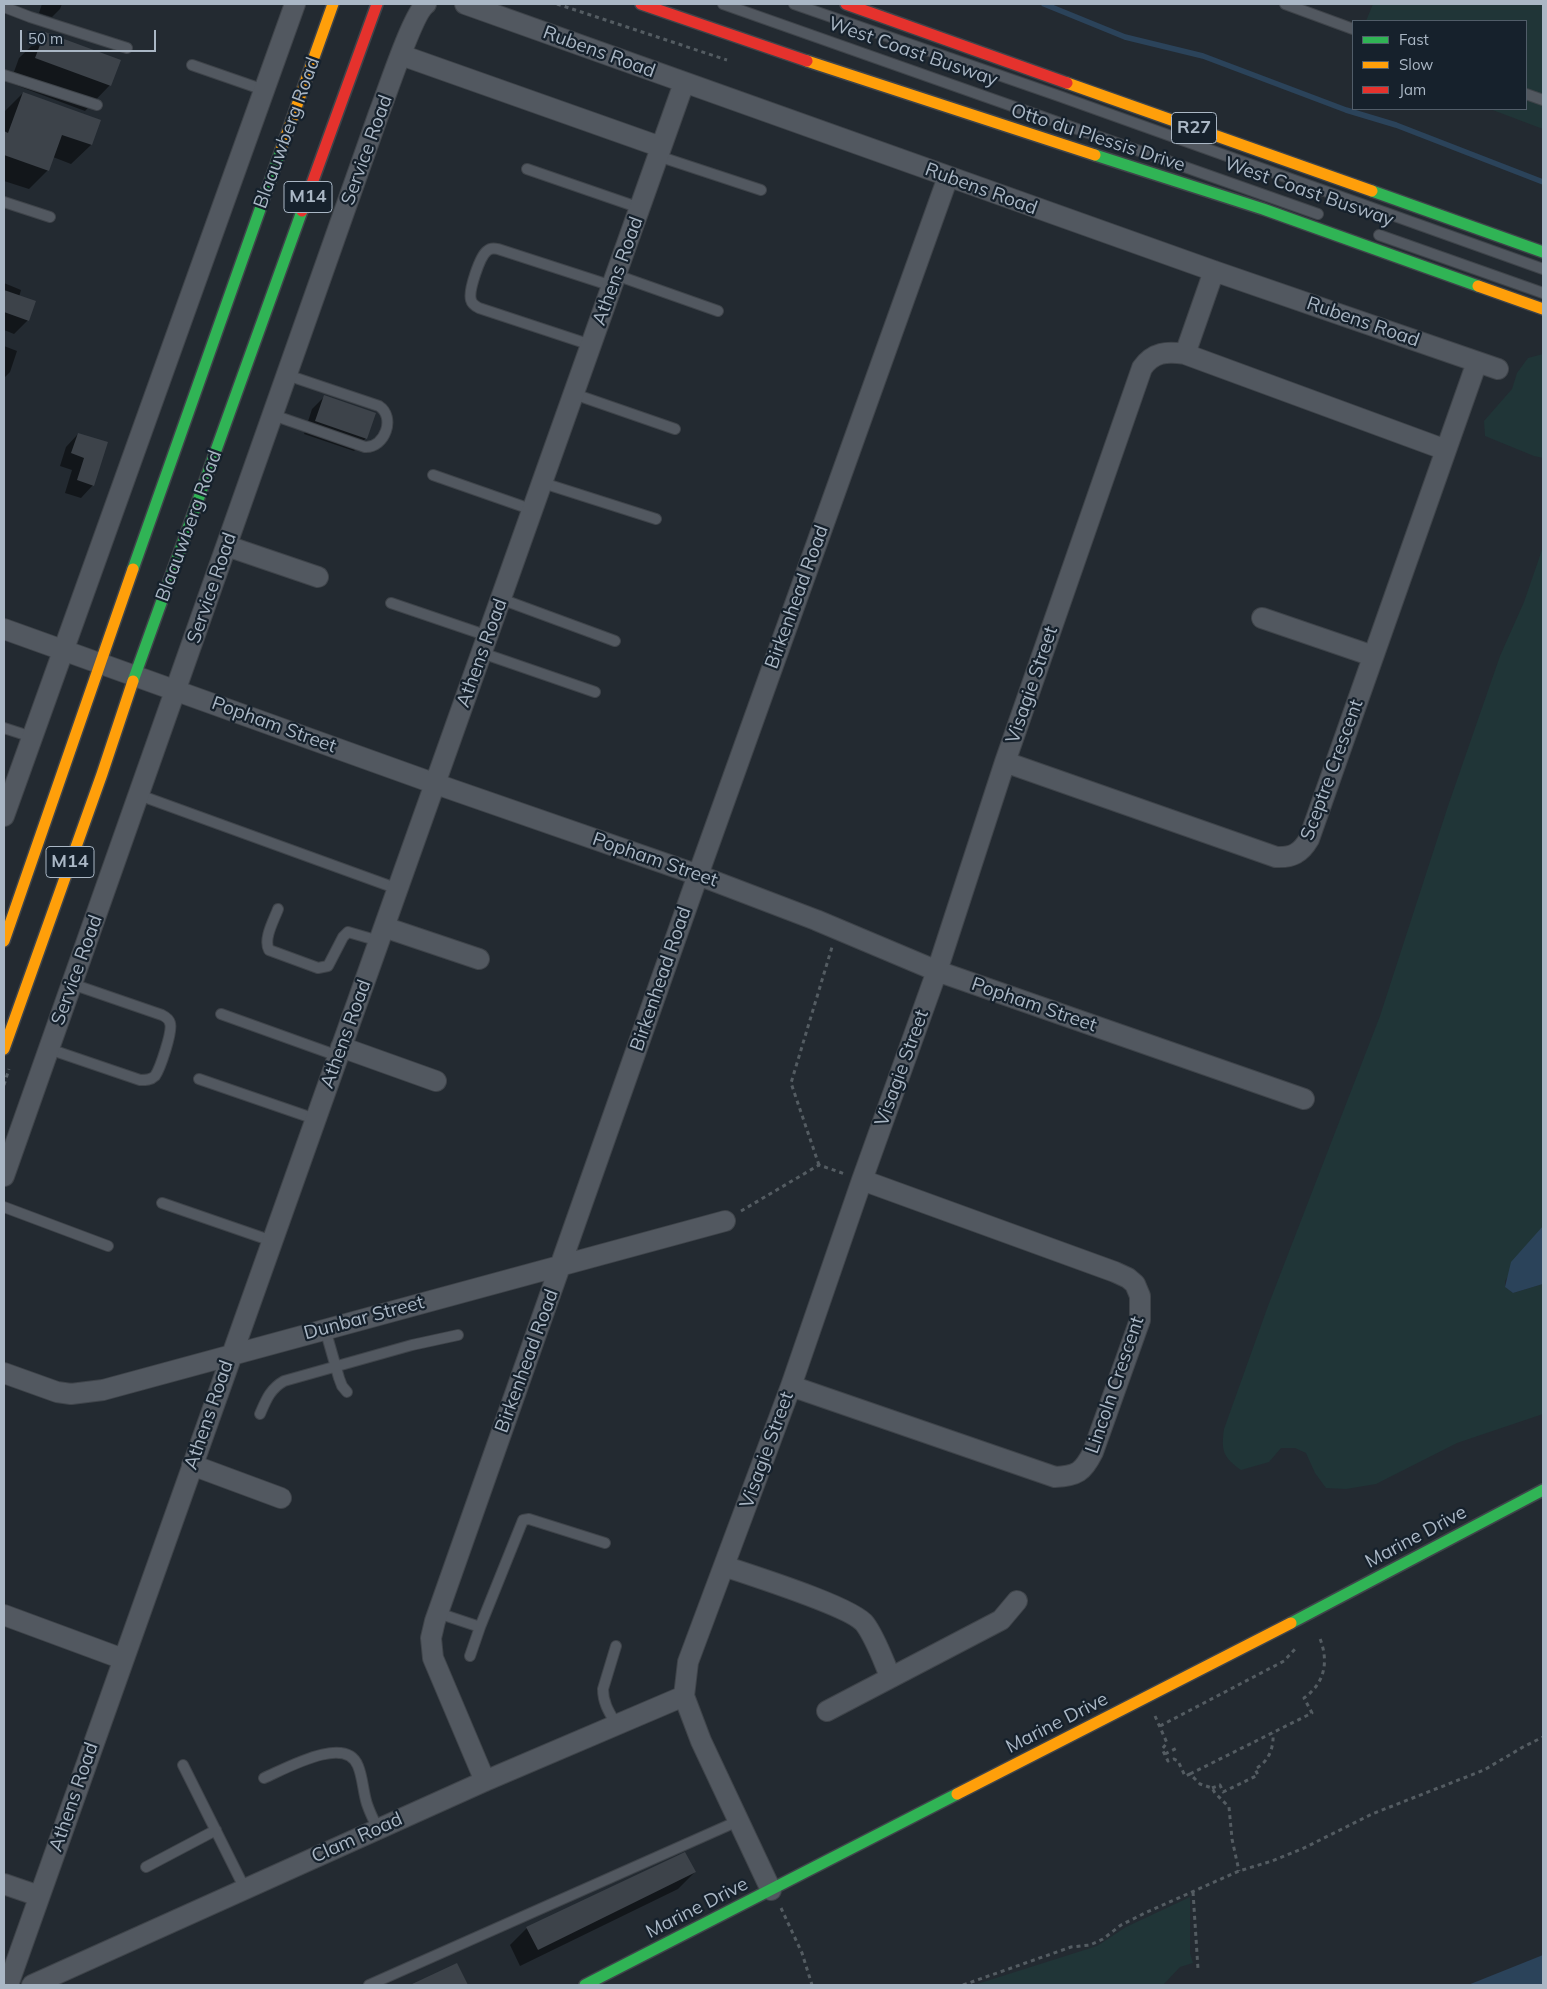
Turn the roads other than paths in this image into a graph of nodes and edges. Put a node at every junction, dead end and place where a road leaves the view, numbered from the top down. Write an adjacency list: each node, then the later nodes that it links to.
1 (295, 4): 18 (street, Blaauwberg Road)
2 (333, 4): 61 (main road, Blaauwberg Road / M14)
3 (377, 4): 62 (main road, Blaauwberg Road / M14)
4 (426, 4): 14 (street, Service Road)
5 (464, 4): 17 (street, Rubens Road)
6 (641, 4): 36 (main road, Otto du Plessis Drive)
7 (723, 4): 29 (lane, West Coast Busway)
8 (794, 4): 32 (lane, West Coast Busway)
9 (846, 4): 31 (main road, Otto du Plessis Drive / R27)
10 (1285, 4): 12 (lane)
11 (4, 7): 13 (lane)
12 (1352, 29)
13 (126, 48)
14 (401, 55): 22 (street); 42 (street, Service Road)
15 (192, 65): 18 (lane)
16 (7, 76): 21 (lane)
17 (684, 83): 22 (street, Athens Road); 24 (street, Rubens Road)
18 (264, 90): 59 (street, Blaauwberg Road)
19 (1527, 94): 20 (lane)
20 (1543, 100)
21 (97, 105)
22 (660, 152): 25 (lane); 27 (street, Athens Road)
23 (527, 169): 27 (lane)
24 (948, 177): 33 (street, Rubens Road); 72 (street, Birkenhead Road)
25 (761, 190)
26 (4, 202): 28 (lane)
27 (640, 208): 34 (street, Athens Road)
28 (50, 216)
29 (1326, 217)
30 (1364, 230): 35 (lane, West Coast Busway)
31 (1543, 252)
32 (1543, 269)
33 (1214, 271): 39 (street); 40 (street, Rubens Road)
34 (614, 280): 37 (lane); 38 (street, Athens Road); 38 (lane)
35 (1543, 293)
36 (1543, 309)
37 (718, 311)
38 (591, 345): 43 (street, Athens Road)
39 (1185, 354): 46 (street); 67 (street, Visagie Street)
40 (1477, 362): 41 (street, Rubens Road); 46 (street, Sceptre Crescent)
41 (1498, 369)
42 (287, 375): 44 (street, Service Road); 44 (lane)
43 (574, 394): 45 (lane); 48 (street, Athens Road)
44 (273, 416): 51 (street, Service Road)
45 (675, 429)
46 (1446, 450): 60 (street, Sceptre Crescent)
47 (433, 475): 49 (lane)
48 (543, 483): 49 (street, Athens Road); 50 (lane)
49 (533, 510): 53 (street, Athens Road)
50 (656, 519)
51 (227, 546): 52 (street); 63 (street, Service Road)
52 (318, 577)
53 (501, 599): 57 (lane); 58 (street, Athens Road)
54 (391, 603): 58 (lane)
55 (1262, 618): 60 (street)
56 (4, 629): 59 (street, Popham Street)
57 (615, 641)
58 (485, 645): 64 (lane); 68 (street, Athens Road)
59 (63, 650): 61 (street, Popham Street); 66 (street, Blaauwberg Road)
60 (1372, 656): 67 (street, Sceptre Crescent)
61 (100, 663): 62 (street, Popham Street); 76 (main road, Blaauwberg Road / M14)
62 (135, 675): 63 (street, Popham Street); 81 (main road, Blaauwberg Road / M14)
63 (176, 690): 68 (street, Popham Street); 70 (street, Service Road)
64 (594, 692)
65 (4, 728): 66 (lane)
66 (32, 737): 69 (street, Blaauwberg Road)
67 (1005, 762): 78 (street, Visagie Street)
68 (436, 784): 72 (street, Popham Street); 73 (street, Athens Road)
69 (8, 788): 71 (street, Blaauwberg Road)
70 (139, 794): 73 (lane); 79 (street, Service Road)
71 (4, 816)
72 (698, 875): 78 (street, Popham Street); 95 (street, Birkenhead Road)
73 (398, 889): 75 (street, Athens Road)
74 (278, 909): 75 (lane)
75 (382, 934): 77 (street); 83 (street, Athens Road)
76 (4, 941)
77 (479, 959)
78 (937, 971): 86 (street, Popham Street); 89 (street, Visagie Street)
79 (72, 984): 82 (street, Service Road); 82 (lane)
80 (221, 1014): 83 (lane)
81 (4, 1049)
82 (49, 1049): 88 (street, Service Road)
83 (340, 1052): 85 (street); 87 (street, Athens Road)
84 (199, 1079): 87 (lane)
85 (436, 1081)
86 (1304, 1099)
87 (315, 1119): 93 (street, Athens Road)
88 (4, 1176)
89 (862, 1180): 101 (street, Visagie Street); 101 (street, Lincoln Crescent)
90 (162, 1204): 93 (lane)
91 (4, 1207): 94 (lane)
92 (725, 1221): 95 (street, Dunbar Street)
93 (272, 1241): 98 (street, Athens Road)
94 (108, 1246)
95 (561, 1265): 96 (street, Dunbar Street); 110 (street, Birkenhead Road)
96 (325, 1329): 98 (street, Dunbar Street); 99 (lane)
97 (458, 1335): 99 (lane)
98 (231, 1354): 100 (street, Dunbar Street); 104 (street, Athens Road)
99 (335, 1366): 102 (lane); 103 (lane)
100 (4, 1373)
101 (791, 1386): 108 (street, Visagie Street)
102 (347, 1392)
103 (260, 1414)
104 (192, 1465): 106 (street); 115 (street, Athens Road)
105 (1543, 1490): 129 (main road, Marine Drive)
106 (281, 1498)
107 (605, 1543): 112 (lane)
108 (724, 1566): 116 (street); 117 (street, Visagie Street)
109 (1016, 1601): 116 (street)
110 (438, 1613): 112 (lane); 122 (street, Birkenhead Road)
111 (4, 1615): 115 (street)
112 (480, 1628): 114 (lane)
113 (616, 1646): 119 (lane)
114 (470, 1656)
115 (123, 1658): 130 (street, Athens Road)
116 (890, 1676): 118 (street)
117 (684, 1696): 119 (street, Clam Road); 123 (street, Visagie Street)
118 (827, 1711)
119 (616, 1724): 122 (street, Clam Road)
120 (183, 1766): 125 (lane)
121 (264, 1778): 124 (lane)
122 (485, 1780): 124 (street, Clam Road)
123 (738, 1820): 129 (street, Visagie Street); 133 (lane)
124 (378, 1829): 128 (street, Clam Road)
125 (216, 1830): 126 (lane); 128 (lane)
126 (146, 1866)
127 (4, 1884): 130 (street)
128 (245, 1889): 131 (street, Clam Road)
129 (770, 1890): 134 (main road, Marine Drive)
130 (39, 1896): 132 (street, Athens Road)
131 (44, 1983)
132 (8, 1985)
133 (369, 1985)
134 (585, 1985)

